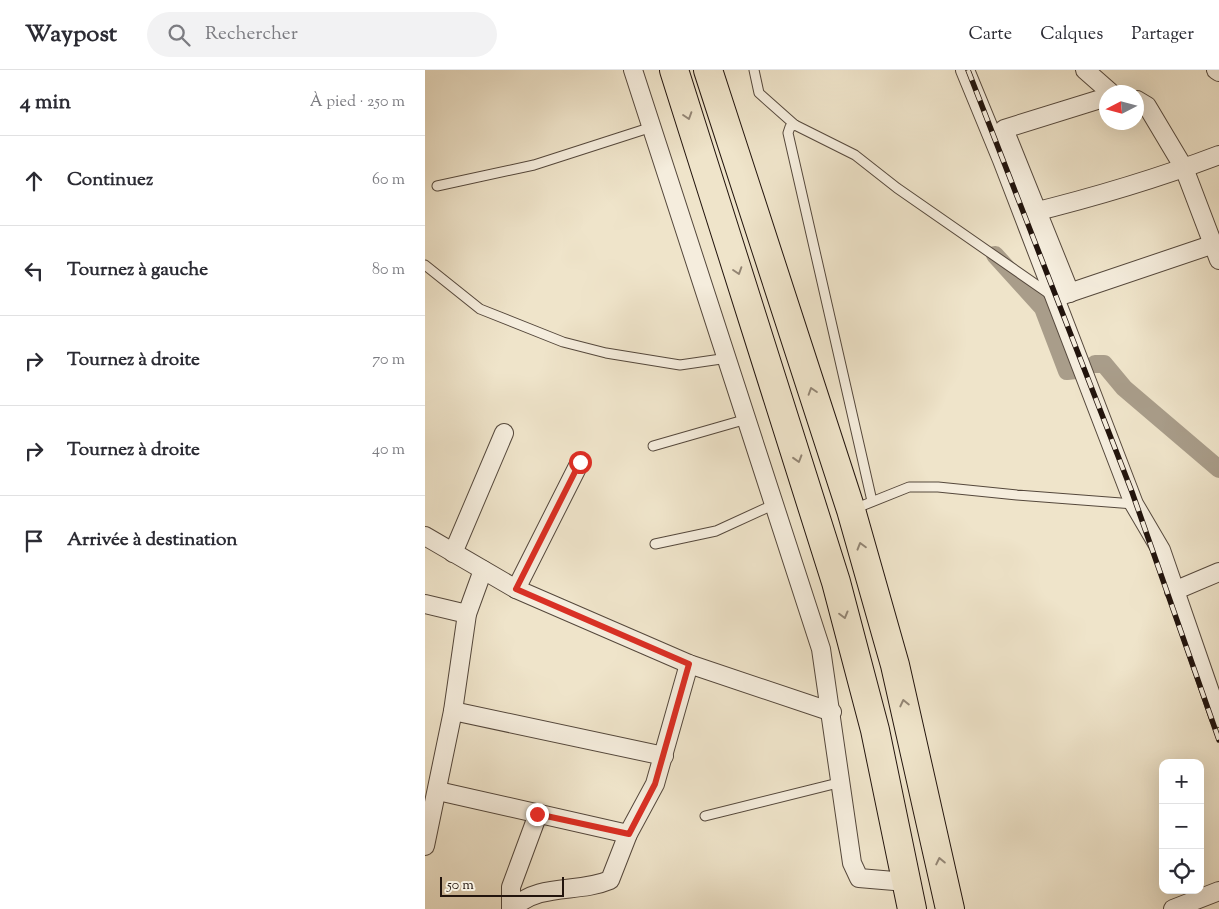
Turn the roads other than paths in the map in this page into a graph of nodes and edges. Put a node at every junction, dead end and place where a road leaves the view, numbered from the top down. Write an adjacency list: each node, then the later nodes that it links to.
1 (633, 70): 11 (street)
2 (674, 70): 47 (highway, one-way to 47)
3 (708, 70): 26 (highway, one-way to 3)
4 (754, 70): 10 (lane)
5 (965, 70): 15 (street)
6 (1085, 70): 7 (street)
7 (1102, 85)
8 (1099, 99): 18 (street)
9 (1144, 104): 13 (street)
10 (795, 126): 18 (lane); 26 (lane)
11 (652, 127): 14 (lane); 19 (street)
12 (1219, 155): 13 (street)
13 (1184, 168): 15 (street); 16 (street)
14 (437, 186)
15 (1023, 214): 18 (street)
16 (1217, 249): 18 (street)
17 (425, 265): 19 (lane)
18 (1063, 295): 25 (street)
19 (728, 358): 20 (street)
20 (747, 419): 22 (lane); 24 (street)
21 (504, 433): 29 (street)
22 (653, 446)
23 (580, 462): 32 (street)
24 (775, 504): 28 (lane); 38 (street)
25 (1134, 504): 26 (lane); 33 (street)
26 (861, 506): 51 (highway, one-way to 26)
27 (425, 536): 29 (street)
28 (655, 544)
29 (453, 552): 30 (street)
30 (483, 570): 32 (street); 35 (street)
31 (1219, 572): 33 (street)
32 (516, 589): 36 (street)
33 (1174, 591): 39 (street)
34 (425, 604): 35 (street)
35 (467, 614): 37 (street)
36 (689, 664): 38 (street); 40 (street)
37 (453, 711): 40 (street); 42 (street)
38 (832, 712): 41 (street)
39 (1219, 718)
40 (664, 756): 45 (street)
41 (841, 782): 44 (lane); 47 (street)
42 (438, 791): 43 (street); 46 (street)
43 (537, 814): 45 (street); 49 (street)
44 (705, 816)
45 (629, 834): 49 (street)
46 (425, 846)
47 (906, 882): 50 (highway)
48 (1219, 891): 52 (street)
49 (512, 909)
50 (912, 909)
51 (950, 909)
52 (1173, 909)

